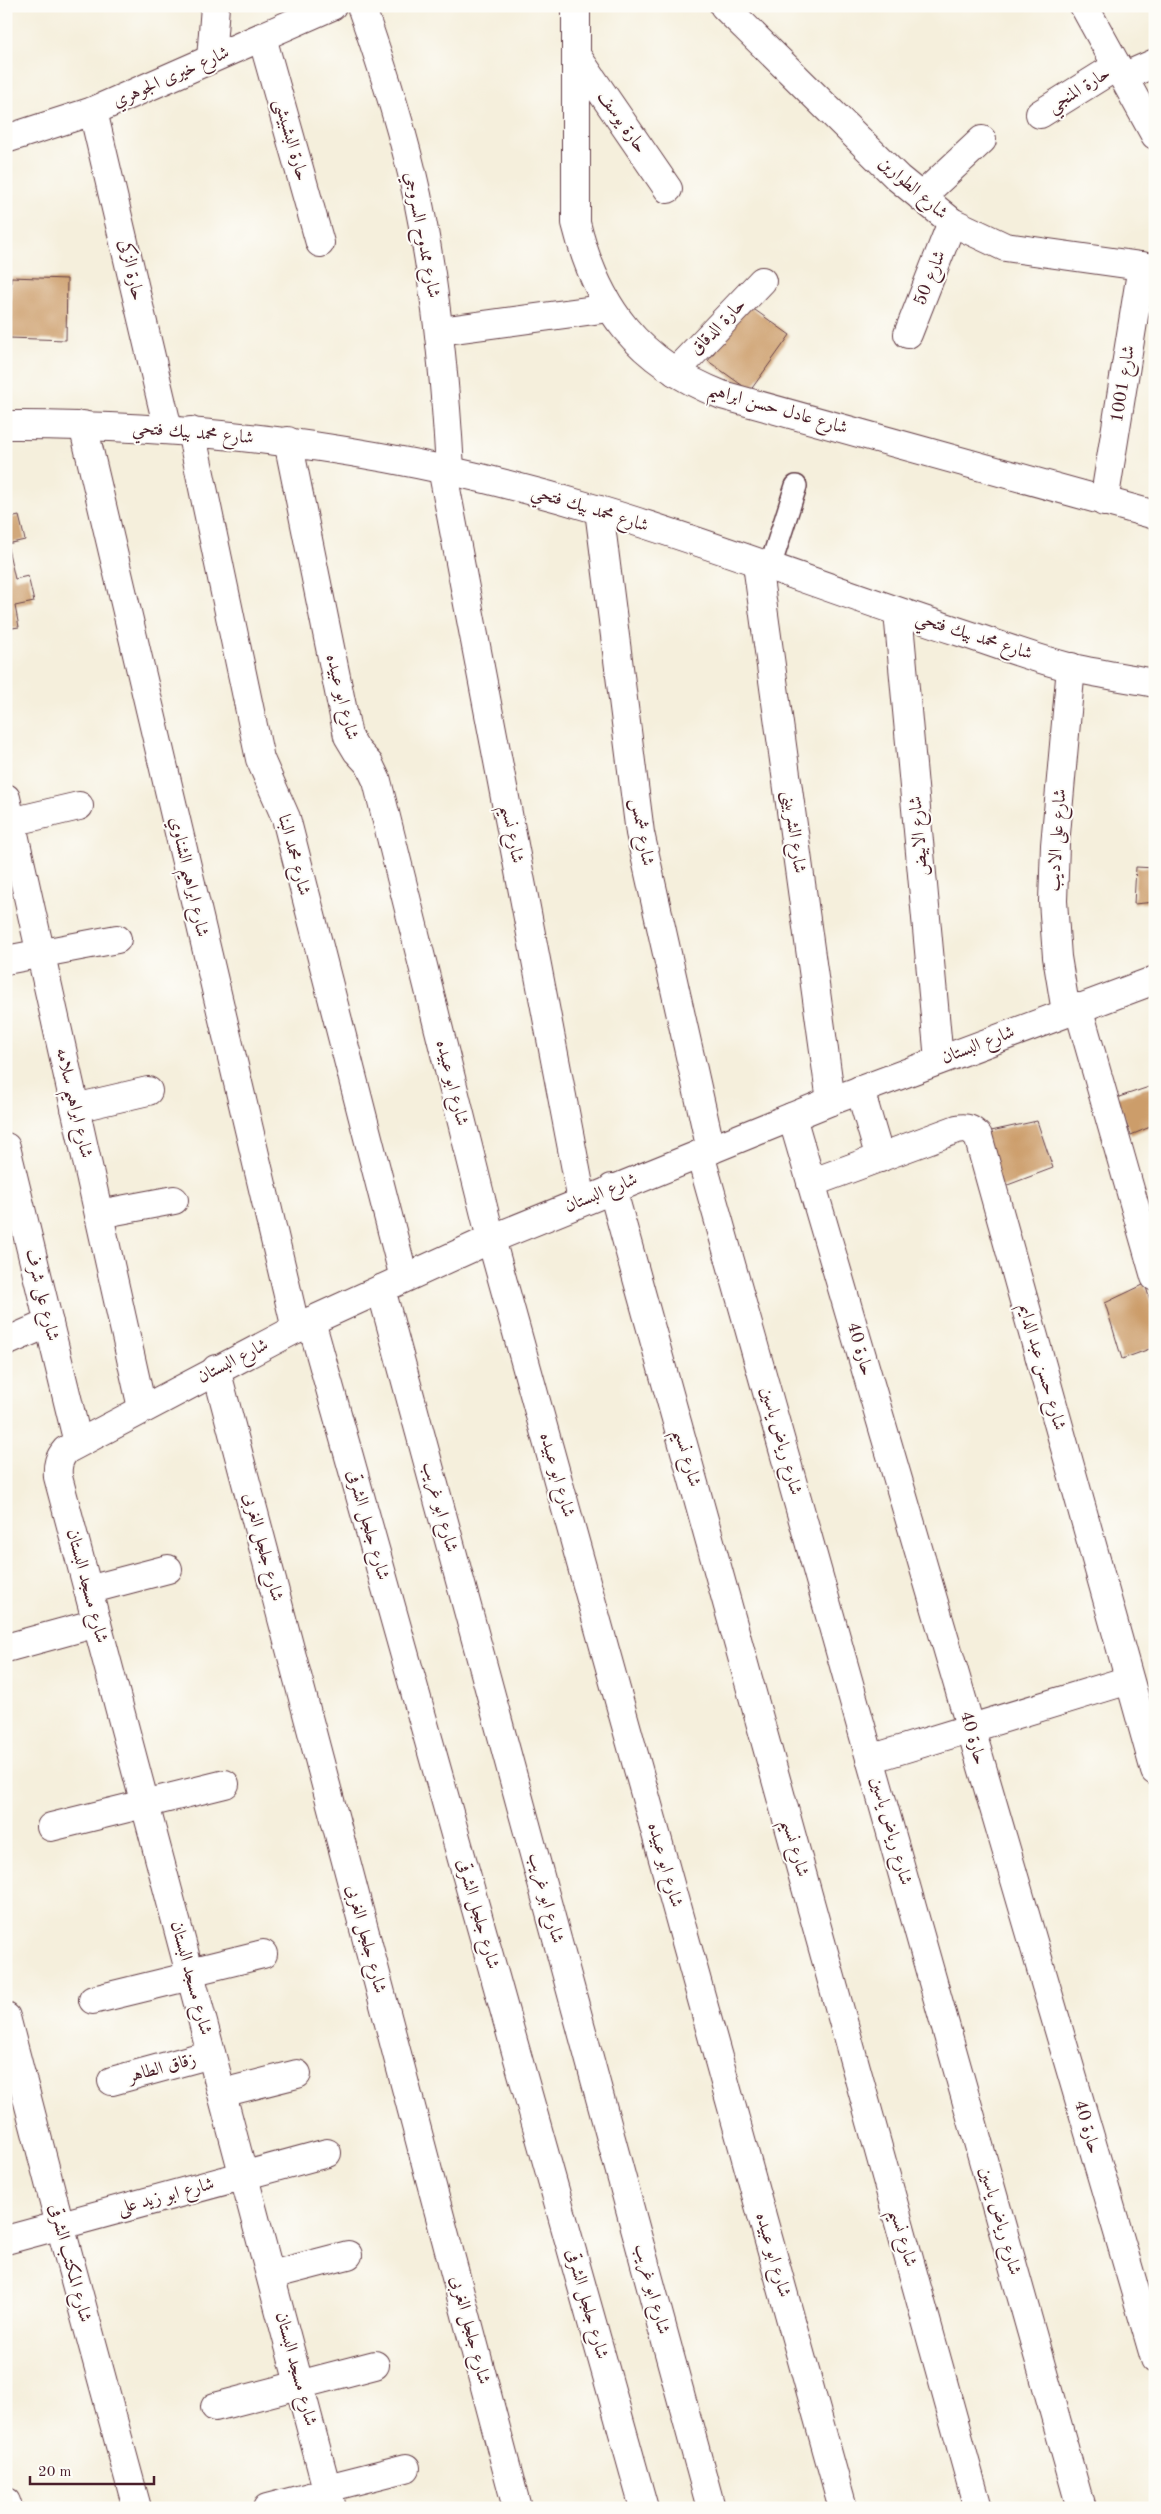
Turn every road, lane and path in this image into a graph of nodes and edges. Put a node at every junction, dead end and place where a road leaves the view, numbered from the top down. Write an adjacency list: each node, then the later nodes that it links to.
1 (215, 6): 9 (street)
2 (332, 6): 7 (street, شارع خيرى الجوهري)
3 (361, 6): 24 (street, شارع ممدوح السروجي)
4 (576, 6): 8 (street, شارع عادل حسن ابراهيم)
5 (724, 6): 18 (street, شارع الطوارين)
6 (1084, 6): 11 (street)
7 (262, 37): 9 (street, شارع خيرى الجوهري); 20 (street, حارة البشبيشى)
8 (576, 55): 17 (street, حارة يوسف); 23 (street, شارع عادل حسن ابراهيم)
9 (211, 59): 12 (street, شارع خيرى الجوهري)
10 (1155, 63): 11 (street, حارة المنجي)
11 (1120, 71): 13 (street, حارة المنجي); 14 (street)
12 (93, 111): 15 (street, شارع خيرى الجوهري); 29 (street, حارة الزكى)
13 (1040, 114)
14 (1155, 135)
15 (6, 139)
16 (982, 140): 18 (street)
17 (668, 189)
18 (921, 197): 19 (street, شارع الطوارين)
19 (952, 222): 21 (street, شارع الطوارين); 25 (street, شارع 50)
20 (320, 243)
21 (1148, 267): 33 (street, شارع 1001)
22 (762, 282): 26 (street, حارة الدقاق)
23 (609, 308): 24 (street); 26 (street, شارع عادل حسن ابراهيم)
24 (440, 332): 31 (street, شارع ممدوح السروجي)
25 (908, 334)
26 (675, 372): 33 (street, شارع عادل حسن ابراهيم)
27 (6, 425): 28 (street, شارع محمد بيك فتحي)
28 (82, 425): 29 (street, شارع محمد بيك فتحي); 65 (street, شارع ابراهيم الشناوي)
29 (179, 430): 30 (street, شارع محمد بيك فتحي); 63 (street, شارع محمد البنا)
30 (288, 441): 31 (street, شارع محمد بيك فتحي); 61 (street, شارع ابو عبيده)
31 (446, 468): 34 (street, شارع محمد بيك فتحي); 59 (street, شارع نسيم)
32 (796, 486): 36 (lane)
33 (1104, 502): 35 (street, شارع عادل حسن ابراهيم)
34 (599, 510): 36 (street, شارع محمد بيك فتحي); 54 (street, شارع شمس)
35 (1155, 515)
36 (764, 566): 37 (street, شارع محمد بيك فتحي); 50 (street, شارع الشربينى)
37 (898, 612): 38 (street, شارع محمد بيك فتحي); 47 (street, شارع الابيض)
38 (1071, 667): 39 (street, شارع محمد بيك فتحي); 46 (street, شارع على الاديب)
39 (1155, 683)
40 (80, 806): 41 (street)
41 (9, 810): 43 (street, شارع ابراهيم سلامه)
42 (116, 940): 43 (street)
43 (41, 954): 44 (street); 51 (street, شارع ابراهيم سلامه)
44 (6, 960)
45 (1155, 980): 46 (street, شارع البستان)
46 (1072, 1010): 47 (street, شارع البستان); 62 (street, شارع على الاديب)
47 (939, 1060): 48 (street, شارع البستان)
48 (860, 1090): 50 (street, شارع البستان); 55 (street)
49 (148, 1091): 51 (street)
50 (831, 1101): 52 (street, شارع البستان)
51 (76, 1108): 60 (street, شارع ابراهيم سلامه)
52 (792, 1117): 54 (street, شارع البستان); 56 (street, حارة 40)
53 (6, 1147): 64 (street, شارع على شرف)
54 (705, 1152): 57 (street, شارع البستان); 76 (street, شارع رياض ياسين)
55 (880, 1158): 56 (street, شارع حسن عبد الدايم); 74 (street, شارع حسن عبد الدايم)
56 (811, 1183): 75 (street, حارة 40)
57 (612, 1188): 59 (street, شارع البستان); 109 (street, شارع نسيم)
58 (174, 1200): 60 (street)
59 (582, 1201): 61 (street, شارع البستان)
60 (99, 1214): 68 (street, شارع ابراهيم سلامه)
61 (491, 1239): 63 (street, شارع البستان); 108 (street, شارع ابو عبيده)
62 (1155, 1276)
63 (392, 1284): 65 (street, شارع البستان); 107 (street, شارع ابو غريب)
64 (49, 1323): 66 (street); 69 (street, شارع على شرف)
65 (303, 1325): 67 (street, شارع البستان); 106 (street, شارع جلجل الشرقى)
66 (6, 1342)
67 (216, 1369): 68 (street, شارع البستان); 105 (street, شارع جلجل الغربى)
68 (142, 1408): 69 (street, شارع البستان)
69 (72, 1447): 71 (street, شارع مسجد البستان)
70 (168, 1569): 71 (street)
71 (88, 1590): 72 (street, شارع مسجد البستان)
72 (97, 1623): 73 (street); 79 (street, شارع مسجد البستان)
73 (6, 1648)
74 (1130, 1680): 75 (street); 77 (street, شارع حسن عبد الدايم)
75 (970, 1728): 76 (street); 95 (street, حارة 40)
76 (870, 1759): 110 (street, شارع رياض ياسين)
77 (1155, 1771)
78 (225, 1784): 79 (street)
79 (145, 1804): 80 (street); 82 (street, شارع مسجد البستان)
80 (52, 1827)
81 (263, 1954): 82 (street)
82 (191, 1974): 83 (street); 85 (street, شارع مسجد البستان)
83 (93, 2000)
84 (6, 2017): 91 (street, شارع المكتب الشرقى)
85 (212, 2054): 87 (street, زقاق الطاهر); 88 (street, شارع مسجد البستان)
86 (297, 2074): 88 (street)
87 (112, 2081)
88 (222, 2093): 90 (street, شارع مسجد البستان)
89 (327, 2153): 90 (street, شارع ابو زيد على)
90 (244, 2175): 91 (street, شارع ابو زيد على); 94 (street, شارع مسجد البستان)
91 (60, 2225): 92 (street, شارع ابو زيد على); 103 (street, شارع المكتب الشرقى)
92 (6, 2240)
93 (348, 2255): 94 (street)
94 (271, 2275): 97 (street, شارع مسجد البستان)
95 (1155, 2359)
96 (375, 2365): 97 (street)
97 (300, 2384): 98 (street); 100 (street, شارع مسجد البستان)
98 (216, 2407)
99 (406, 2468): 100 (street)
100 (329, 2496): 104 (street)
101 (6, 2502): 102 (street)
102 (8, 2508)
103 (137, 2508)
104 (267, 2508)
105 (516, 2508)
106 (644, 2508)
107 (711, 2508)
108 (843, 2508)
109 (978, 2508)
110 (1081, 2508)

